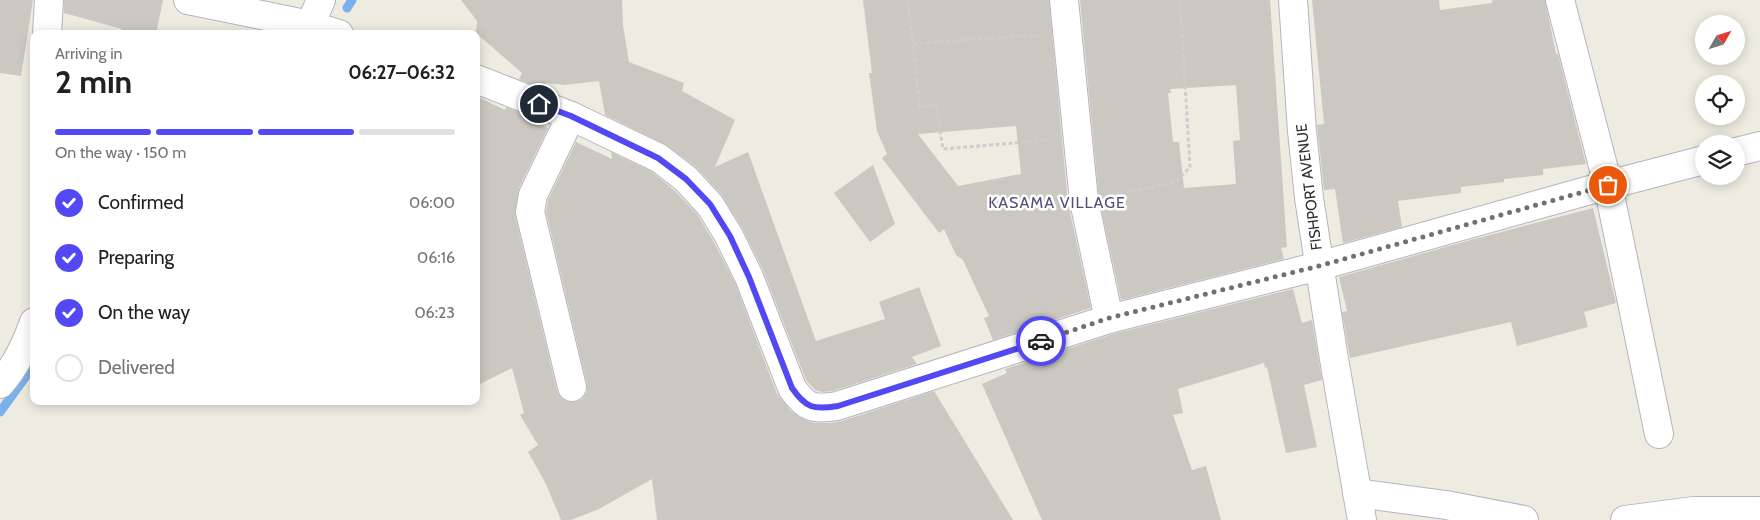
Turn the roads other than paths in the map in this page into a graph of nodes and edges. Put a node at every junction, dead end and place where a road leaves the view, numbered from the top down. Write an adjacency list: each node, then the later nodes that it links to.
1 (49, 0): 8 (street)
2 (188, 0): 7 (street)
3 (321, 0): 7 (street)
4 (1064, 0): 17 (street)
5 (1293, 0): 16 (street, FISHPORT AVENUE)
6 (1560, 0): 15 (street)
7 (310, 25): 9 (street)
8 (47, 30)
9 (327, 30)
10 (480, 81): 11 (street)
11 (571, 116): 17 (street); 20 (street)
12 (1760, 146): 13 (street)
13 (1745, 150)
14 (1695, 162): 15 (street)
15 (1608, 185): 16 (street); 21 (street)
16 (1319, 266): 17 (street); 22 (street, FISHPORT AVENUE)
17 (1109, 318)
18 (30, 335): 19 (street)
19 (0, 384)
20 (572, 387)
21 (1659, 434)
22 (1357, 493): 24 (street, FISHPORT AVENUE); 25 (street)
23 (1760, 512): 26 (street)
24 (1362, 520)
25 (1524, 520)
26 (1625, 520)

